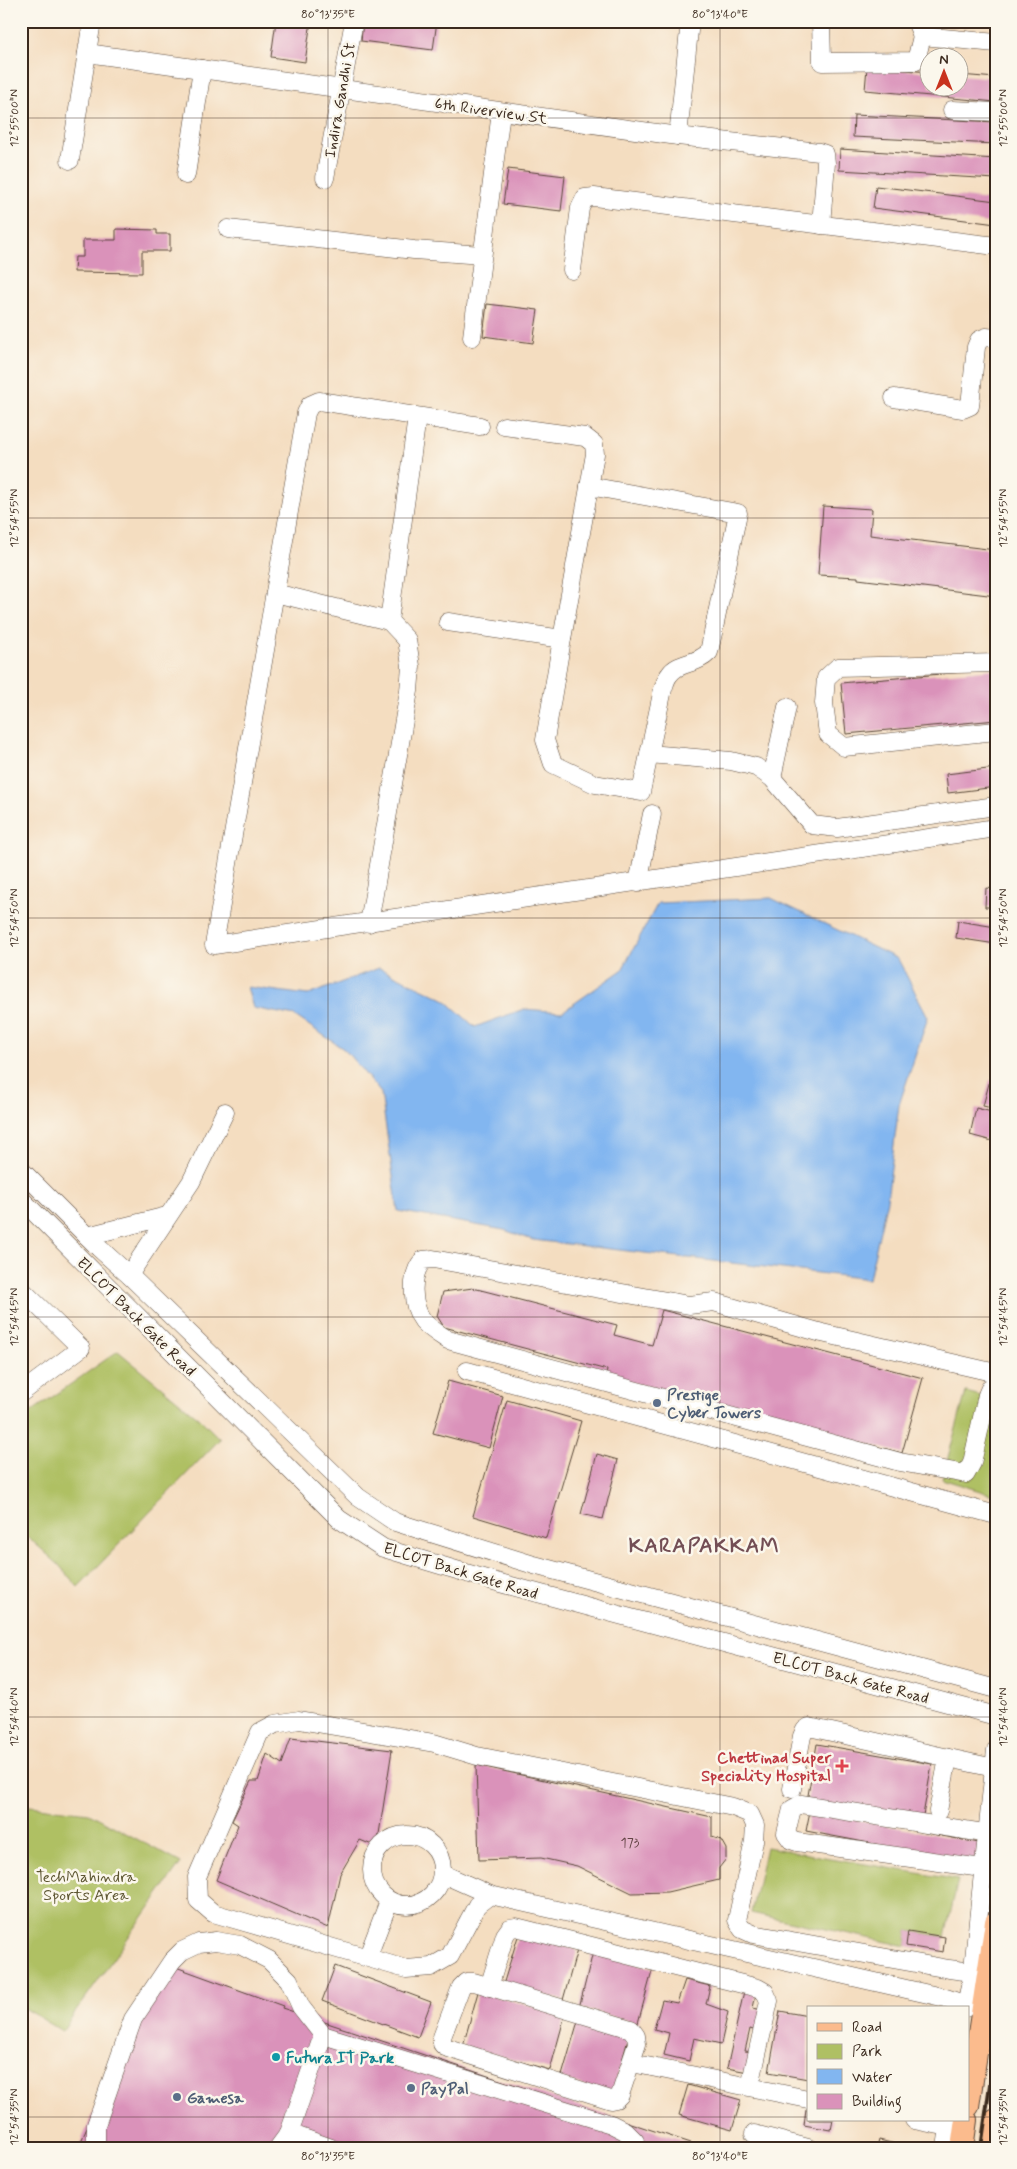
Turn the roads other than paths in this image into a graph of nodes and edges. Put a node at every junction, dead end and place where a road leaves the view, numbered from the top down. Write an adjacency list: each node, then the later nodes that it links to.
1 (92, 21): 7 (street)
2 (354, 21): 9 (street, Indira Gandhi St)
3 (690, 21): 13 (street)
4 (821, 21): 5 (street)
5 (919, 29): 6 (street)
6 (996, 43)
7 (87, 53): 8 (street, 6th Riverview St); 14 (street)
8 (202, 69): 9 (street, 6th Riverview St); 15 (street)
9 (341, 90): 11 (street, 6th Riverview St); 16 (street, Indira Gandhi St)
10 (952, 110): 12 (street)
11 (501, 112): 13 (street, 6th Riverview St); 20 (street)
12 (996, 112)
13 (678, 136): 17 (street, 6th Riverview St)
14 (70, 160)
15 (186, 175)
16 (325, 178)
17 (821, 225): 19 (street); 21 (street)
18 (228, 229): 20 (street)
19 (996, 246)
20 (482, 255): 22 (street)
21 (572, 270)
22 (472, 337)
23 (996, 338): 24 (street)
24 (894, 398)
25 (416, 416): 26 (street); 29 (street); 30 (street)
26 (480, 426)
27 (504, 426): 28 (street)
28 (589, 486): 32 (street); 36 (street)
29 (275, 593): 30 (street); 42 (street)
30 (389, 621): 42 (street)
31 (448, 622): 32 (street)
32 (562, 639): 36 (street)
33 (996, 663): 35 (street)
34 (787, 707): 37 (street)
35 (996, 731)
36 (649, 754): 37 (street)
37 (772, 778): 38 (street)
38 (996, 806)
39 (652, 814): 41 (street)
40 (996, 828): 41 (street)
41 (638, 883): 42 (street)
42 (368, 923)
43 (225, 1112): 46 (street)
44 (21, 1170): 47 (street, ELCOT Back Gate Road)
45 (21, 1199): 55 (street, ELCOT Back Gate Road)
46 (167, 1216): 47 (street); 48 (street)
47 (87, 1236): 48 (street, ELCOT Back Gate Road)
48 (129, 1275): 54 (street, ELCOT Back Gate Road)
49 (21, 1289): 53 (street)
50 (467, 1371): 56 (street)
51 (996, 1373): 52 (street)
52 (996, 1388)
53 (21, 1393)
54 (254, 1395): 55 (street); 57 (street, ELCOT Back Gate Road)
55 (234, 1412): 58 (street, ELCOT Back Gate Road)
56 (996, 1515)
57 (996, 1689)
58 (996, 1716)
59 (996, 1750): 61 (street)
60 (948, 1758): 61 (street); 62 (street); 63 (street)
61 (994, 1768): 64 (street)
62 (792, 1789)
63 (938, 1811)
64 (991, 1835): 65 (street); 65 (street)
65 (990, 1869): 73 (street)
66 (443, 1874): 67 (street); 68 (street); 68 (street)
67 (490, 1894): 71 (street); 72 (street)
68 (389, 1901): 72 (street)
69 (996, 1922): 80 (main road)
70 (742, 1929): 71 (street); 72 (street); 73 (street)
71 (739, 1950): 75 (street)
72 (368, 1956)
73 (972, 1972): 75 (street)
74 (489, 1987): 77 (street); 77 (street); 78 (street)
75 (966, 2006)
76 (323, 2035): 84 (street); 86 (street); 89 (street)
77 (633, 2058): 78 (street); 81 (street)
78 (752, 2077): 79 (street)
79 (807, 2088)
80 (970, 2093)
81 (807, 2099)
82 (996, 2120): 93 (main road)
83 (955, 2122): 91 (street); 92 (main road)
84 (289, 2133): 87 (street); 88 (street)
85 (754, 2134): 90 (street)
86 (96, 2148)
87 (278, 2148)
88 (331, 2148)
89 (635, 2148)
90 (808, 2148)
91 (946, 2148)
92 (962, 2148)
93 (992, 2148)

